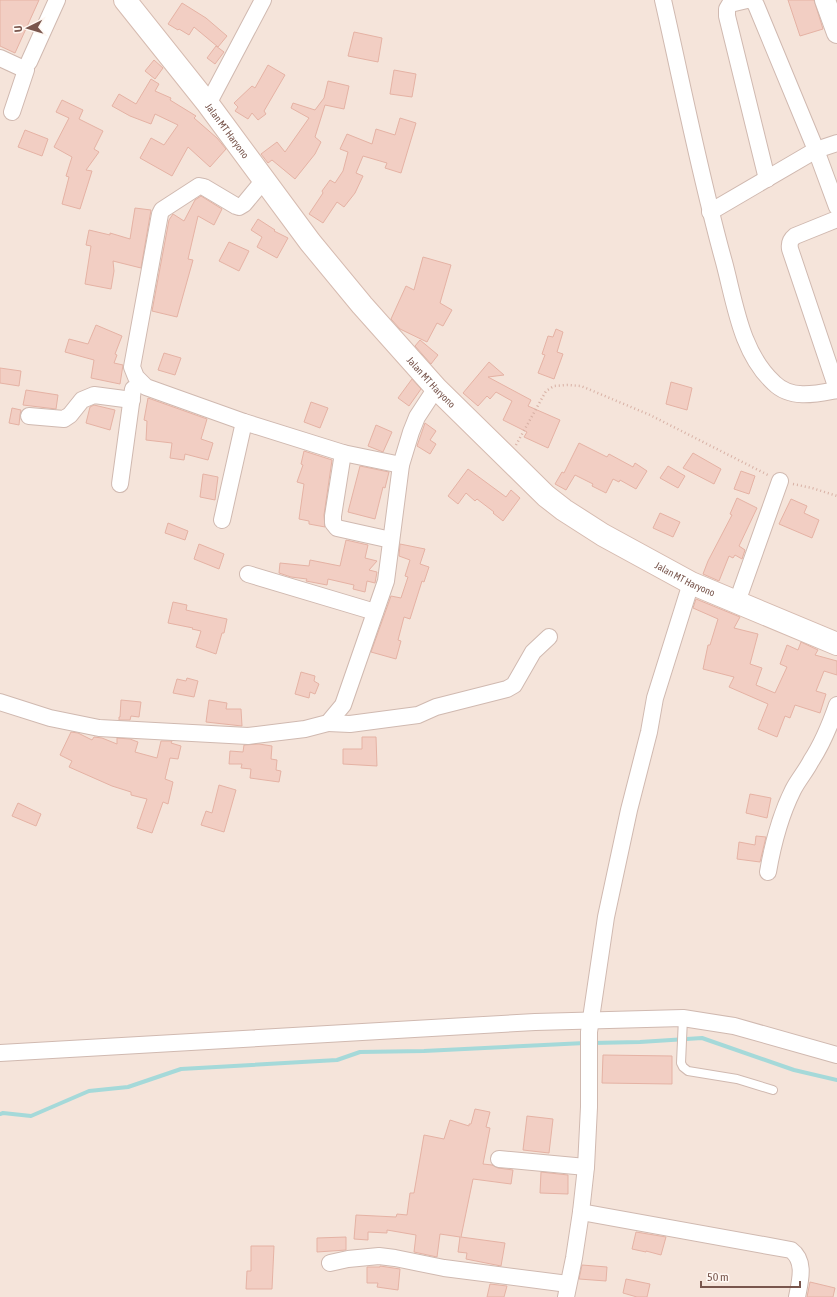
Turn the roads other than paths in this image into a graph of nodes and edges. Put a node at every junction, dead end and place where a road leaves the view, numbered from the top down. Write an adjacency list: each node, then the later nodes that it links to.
1 (57, 0): 10 (street)
2 (125, 0): 11 (main road, Jalan MT Haryono)
3 (263, 0): 11 (street)
4 (663, 0): 18 (street)
5 (747, 0): 15 (street)
6 (751, 0): 14 (street)
7 (825, 0): 8 (street)
8 (837, 33)
9 (0, 58): 12 (street)
10 (29, 62)
11 (208, 104): 16 (main road, Jalan MT Haryono)
12 (12, 112)
13 (837, 143): 14 (street)
14 (816, 150): 15 (street); 17 (street)
15 (767, 179): 18 (street)
16 (264, 180): 20 (street); 21 (main road, Jalan MT Haryono)
17 (837, 207)
18 (710, 212): 22 (street)
19 (837, 219): 22 (street)
20 (134, 372): 23 (street); 25 (street)
21 (436, 388): 27 (street); 33 (main road, Jalan MT Haryono)
22 (837, 389)
23 (132, 400): 24 (street); 29 (street)
24 (29, 416)
25 (244, 422): 26 (street); 30 (street)
26 (343, 453): 27 (street); 31 (street)
27 (401, 465): 31 (street)
28 (780, 481): 34 (street)
29 (120, 484)
30 (222, 520)
31 (391, 540): 35 (street)
32 (248, 574): 35 (street)
33 (691, 583): 34 (main road, Jalan MT Haryono); 43 (street)
34 (737, 602): 37 (main road, Jalan MT Haryono)
35 (375, 612): 40 (street)
36 (549, 637): 40 (street)
37 (837, 644)
38 (0, 702): 40 (street)
39 (837, 705): 41 (street)
40 (328, 723)
41 (768, 872)
42 (683, 1023): 43 (street); 45 (street); 46 (lane)
43 (589, 1026): 44 (street); 48 (street)
44 (0, 1053)
45 (837, 1055)
46 (773, 1090)
47 (499, 1159): 48 (street)
48 (586, 1167): 49 (street)
49 (581, 1212): 51 (street); 52 (street)
50 (330, 1263): 51 (street)
51 (567, 1290)
52 (797, 1297)

